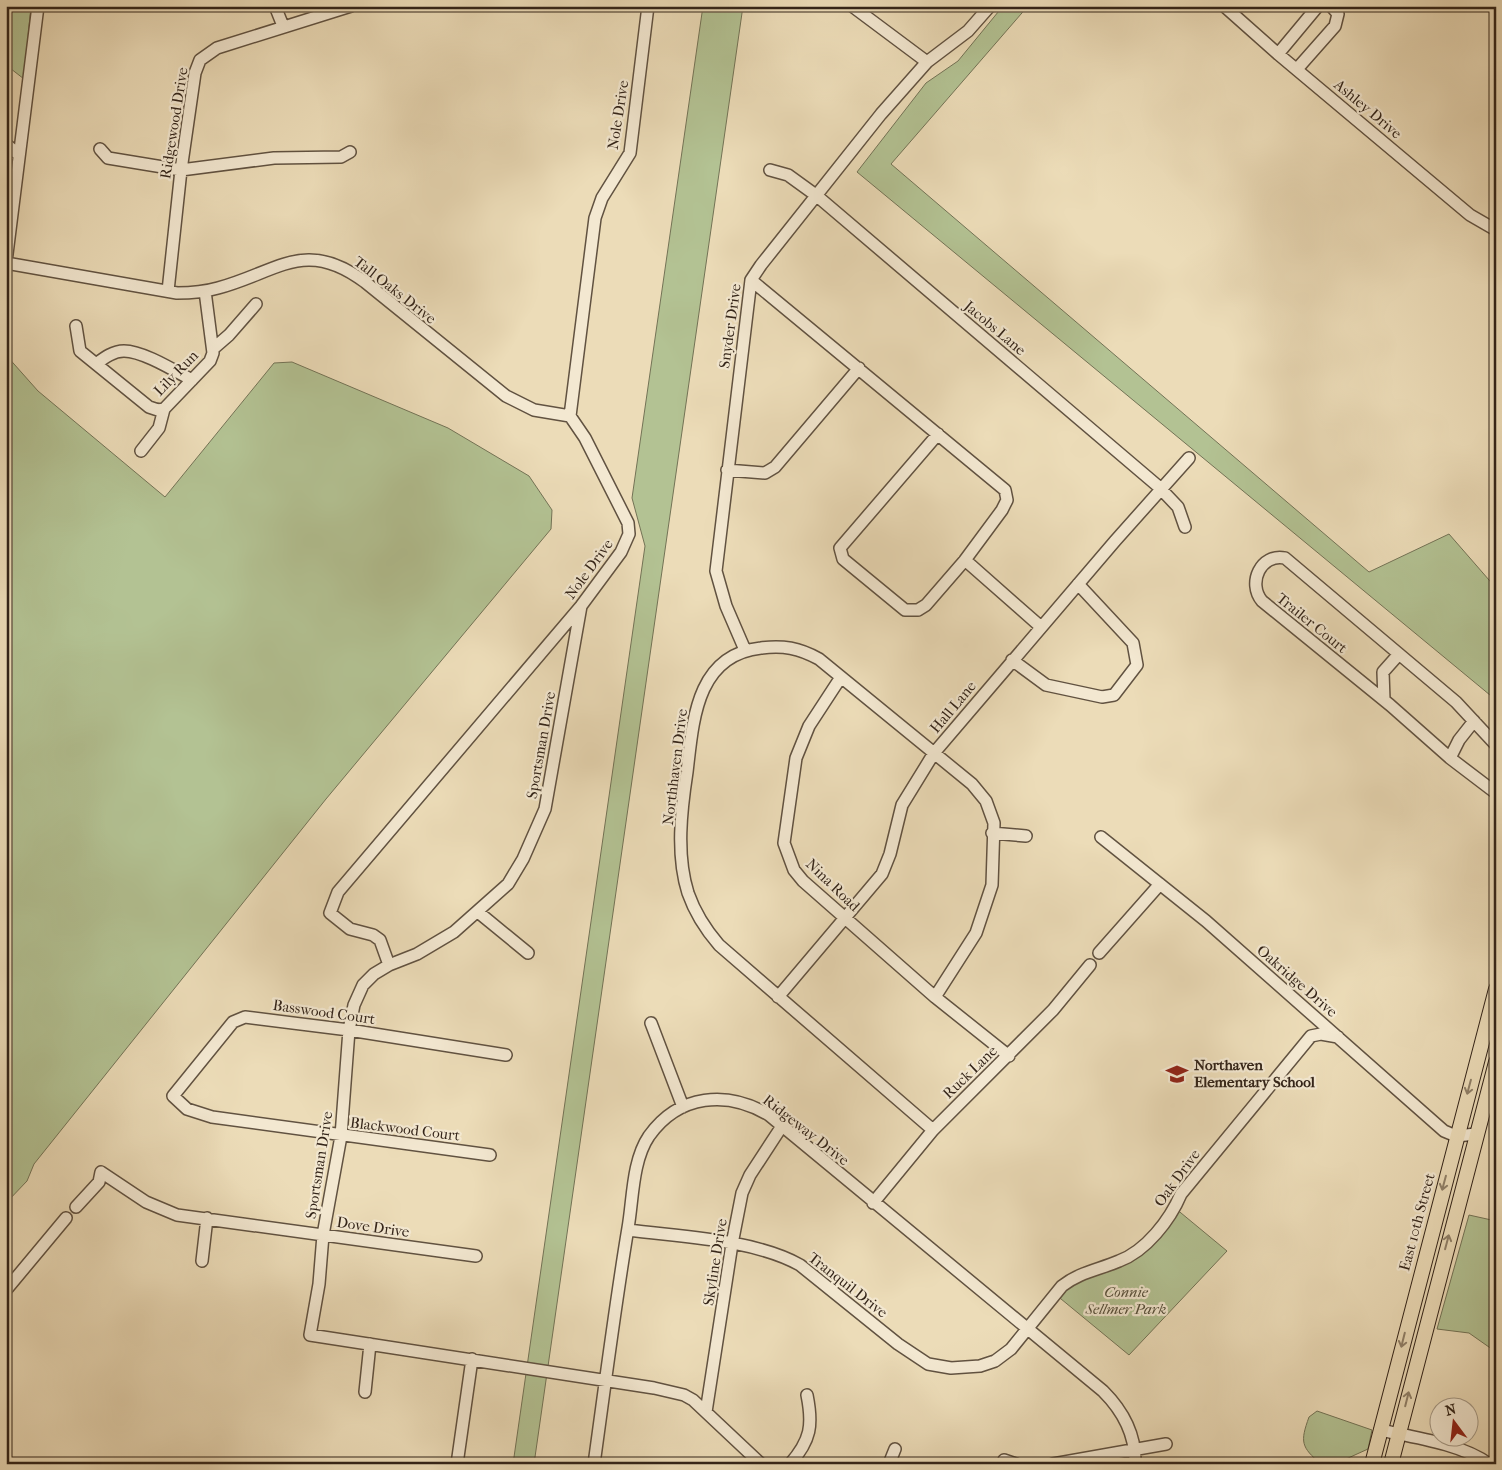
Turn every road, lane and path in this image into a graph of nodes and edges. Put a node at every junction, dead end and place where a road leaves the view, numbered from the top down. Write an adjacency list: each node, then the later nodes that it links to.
1 (38, 6): 17 (street)
2 (275, 6): 10 (street)
3 (351, 6): 10 (street, Ridgewood Drive)
4 (648, 6): 33 (street, Nole Drive)
5 (852, 6): 12 (street)
6 (990, 6): 12 (street, Snyder Drive)
7 (1224, 6): 11 (street, Ashley Drive)
8 (1318, 6): 11 (street)
9 (1331, 6): 13 (street)
10 (283, 26): 18 (street, Ridgewood Drive)
11 (1278, 54): 13 (street, Ashley Drive)
12 (927, 62): 20 (street, Snyder Drive)
13 (1297, 70): 21 (street, Ashley Drive)
14 (6, 144): 17 (street)
15 (100, 149): 18 (street)
16 (350, 152): 18 (street)
17 (19, 155): 22 (street)
18 (181, 170): 24 (street, Ridgewood Drive)
19 (770, 170): 20 (street, Jacobs Lane)
20 (817, 196): 23 (street, Snyder Drive); 38 (street, Jacobs Lane)
21 (1496, 230)
22 (6, 263): 24 (street, Tall Oaks Drive)
23 (751, 280): 30 (street); 37 (street, Snyder Drive)
24 (168, 291): 25 (street, Tall Oaks Drive)
25 (205, 291): 28 (street, Lily Run); 33 (street, Tall Oaks Drive)
26 (256, 304): 28 (street)
27 (76, 326): 29 (street, Lily Run)
28 (214, 348): 31 (street, Lily Run)
29 (96, 364): 31 (street); 32 (street, Lily Run)
30 (859, 368): 34 (street); 37 (street)
31 (192, 380): 32 (street, Lily Run)
32 (164, 409): 35 (street)
33 (570, 416): 42 (street, Nole Drive)
34 (938, 434): 40 (street); 40 (street)
35 (141, 451)
36 (1189, 458): 38 (street, Hall Lane)
37 (728, 470): 44 (street, Snyder Drive)
38 (1162, 490): 39 (street, Jacobs Lane); 41 (street, Hall Lane)
39 (1185, 527)
40 (965, 560): 43 (street)
41 (1078, 584): 43 (street, Hall Lane); 46 (street)
42 (580, 606): 58 (street, Sportsman Drive); 62 (street, Nole Drive)
43 (1041, 627): 46 (street, Hall Lane)
44 (744, 650): 47 (street, Northhaven Drive); 65 (street, Northhaven Drive)
45 (1398, 654): 48 (street); 48 (street, Trailer Court); 49 (street, Trailer Court)
46 (1012, 660): 51 (street, Hall Lane)
47 (841, 677): 51 (street, Northhaven Drive); 59 (street, Nina Road)
48 (1384, 700): 52 (street, Trailer Court)
49 (1474, 722): 50 (street, Trailer Court); 52 (street)
50 (1496, 745)
51 (934, 753): 54 (street, Northhaven Drive); 59 (street, Hall Lane)
52 (1450, 758): 53 (street, Trailer Court)
53 (1496, 793)
54 (992, 833): 55 (street); 66 (street, Northhaven Drive)
55 (1026, 836)
56 (1101, 838): 57 (street, Oakridge Drive)
57 (1160, 884): 61 (street); 69 (street, Oakridge Drive)
58 (478, 912): 60 (street); 62 (street, Sportsman Drive)
59 (845, 919): 65 (street, Hall Lane); 66 (street, Nina Road)
60 (528, 953)
61 (1099, 953)
62 (389, 965): 68 (street, Sportsman Drive)
63 (1090, 965): 72 (street, Ruck Lane)
64 (1496, 989): 71 (main road, East 10th Street)
65 (778, 997): 77 (street, Northhaven Drive)
66 (935, 997): 72 (street, Nina Road)
67 (651, 1023): 75 (street)
68 (349, 1030): 70 (street, Basswood Court); 74 (street, Basswood Court); 79 (street, Sportsman Drive)
69 (1338, 1036): 80 (street, Oakridge Drive); 92 (street, Oak Drive)
70 (506, 1055)
71 (1478, 1055): 73 (street); 80 (main road, East 10th Street, one-way to 80)
72 (1009, 1056): 77 (street, Ruck Lane)
73 (1495, 1065): 78 (main road)
74 (173, 1096): 79 (street, Blackwood Court)
75 (683, 1107): 76 (street, Ridgeway Drive); 86 (street, Ridgeway Drive)
76 (782, 1126): 82 (street, Ridgeway Drive); 88 (street, Skyline Drive)
77 (934, 1130): 82 (street, Ruck Lane)
78 (1476, 1134): 80 (street); 100 (main road, one-way to 78)
79 (341, 1136): 81 (street, Blackwood Court); 87 (street, Sportsman Drive)
80 (1456, 1136): 99 (main road, East 10th Street, one-way to 99)
81 (490, 1155)
82 (873, 1203): 92 (street, Ridgeway Drive)
83 (76, 1207): 85 (street, Dove Drive)
84 (66, 1218): 91 (street)
85 (207, 1218): 87 (street, Dove Drive); 90 (street)
86 (628, 1230): 88 (street, Tranquil Drive); 95 (street, Ridgeway Drive)
87 (323, 1235): 89 (street, Dove Drive); 93 (street, Sportsman Drive)
88 (732, 1244): 92 (street, Tranquil Drive); 98 (street, Skyline Drive)
89 (476, 1256)
90 (202, 1261)
91 (6, 1290)
92 (1027, 1329): 103 (street, Ridgeway Drive)
93 (370, 1344): 94 (street, Sportsman Drive); 96 (street)
94 (472, 1359): 95 (street, Sportsman Drive); 105 (street)
95 (606, 1381): 98 (street, Sportsman Drive); 106 (street, Ridgeway Drive)
96 (365, 1392)
97 (807, 1395): 108 (street)
98 (706, 1412): 107 (street, Sportsman Drive)
99 (1380, 1430): 100 (street); 113 (main road, East 10th Street)
100 (1398, 1434): 114 (main road); 115 (street)
101 (1166, 1444): 103 (street)
102 (896, 1449): 109 (street)
103 (1134, 1449): 111 (street); 112 (street, Ridgeway Drive)
104 (1004, 1460): 110 (street)
105 (457, 1464)
106 (594, 1464)
107 (761, 1464)
108 (790, 1464)
109 (889, 1464)
110 (1016, 1464)
111 (1054, 1464)
112 (1135, 1464)
113 (1372, 1464)
114 (1391, 1464)
115 (1489, 1464)

